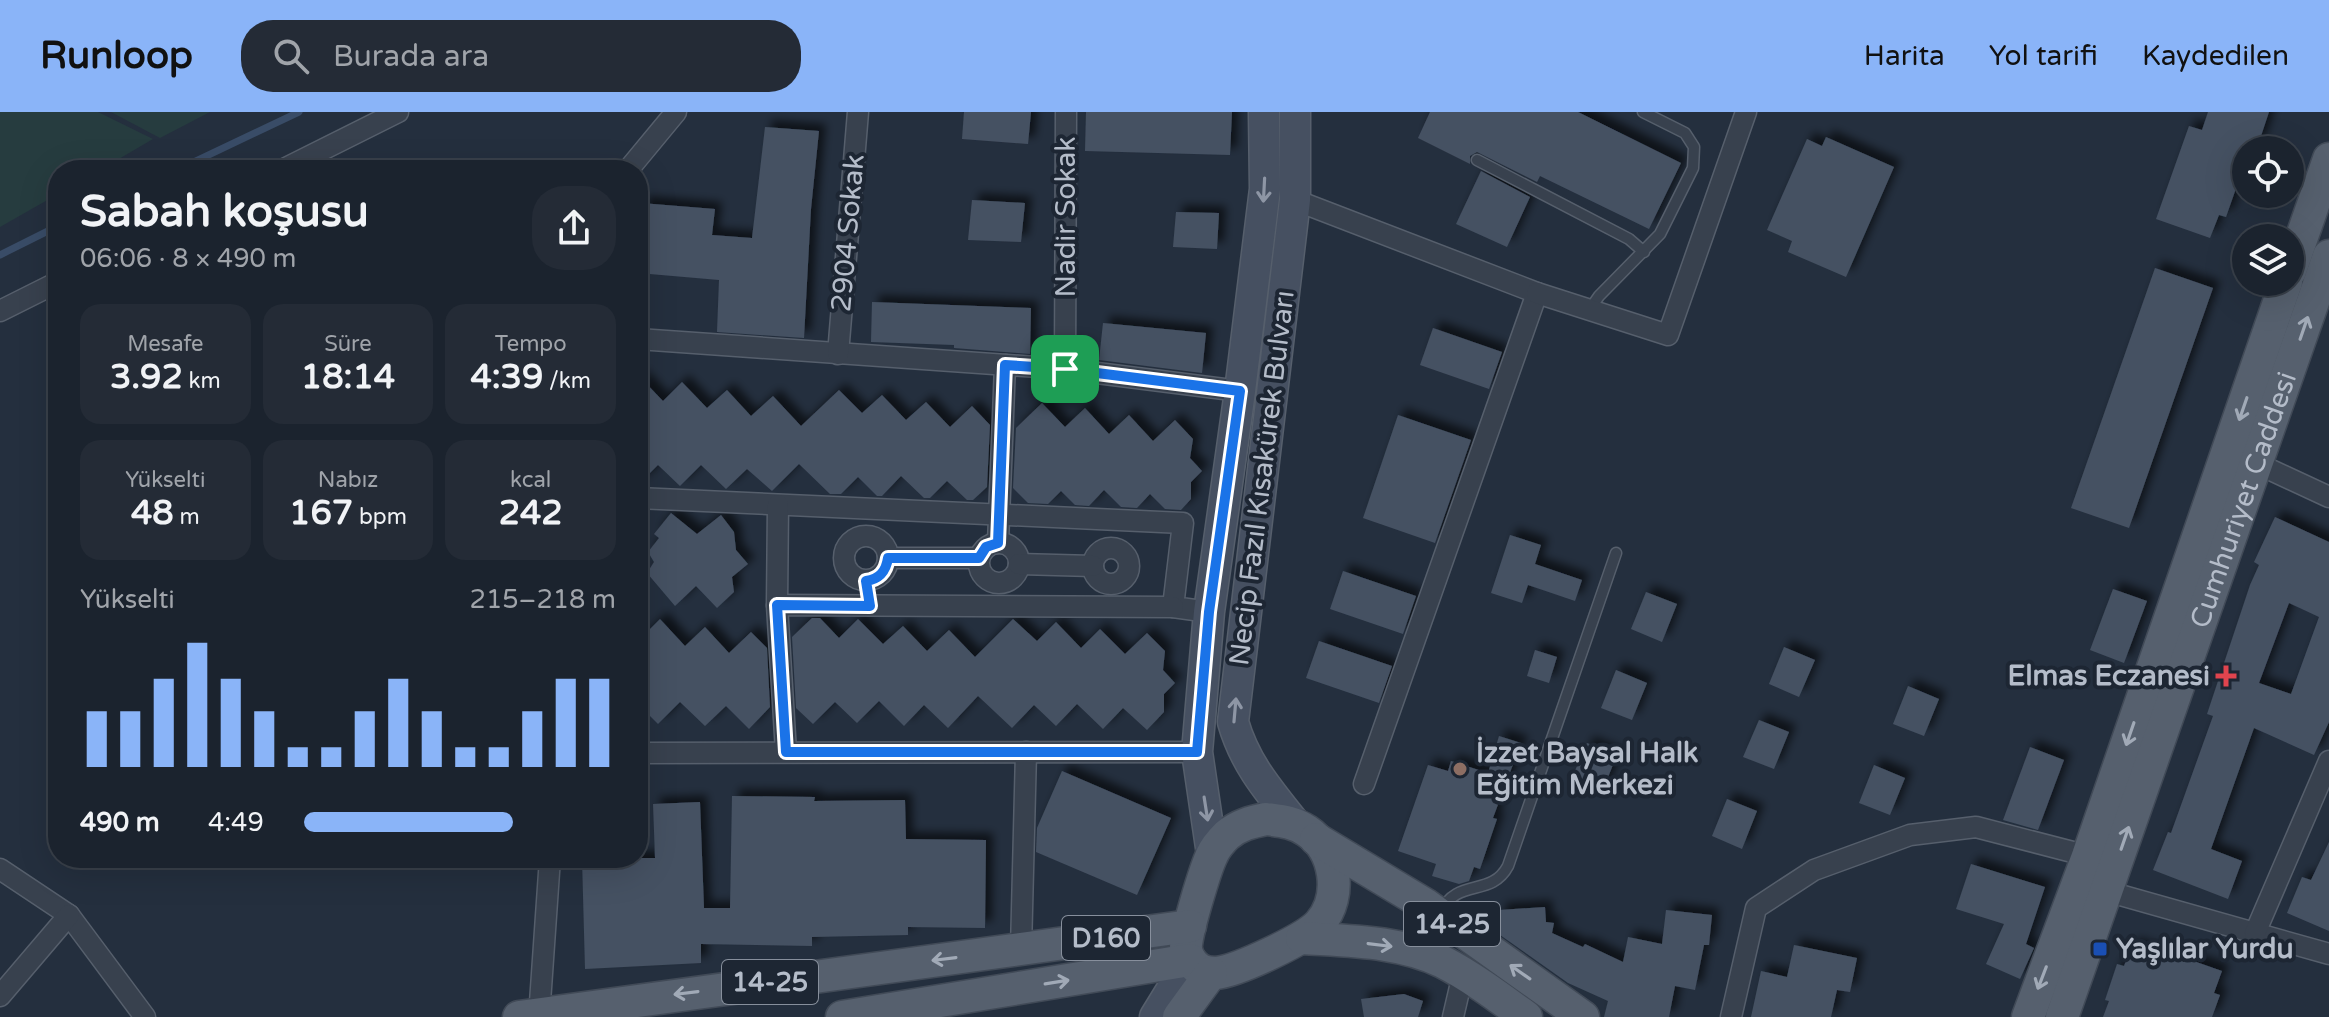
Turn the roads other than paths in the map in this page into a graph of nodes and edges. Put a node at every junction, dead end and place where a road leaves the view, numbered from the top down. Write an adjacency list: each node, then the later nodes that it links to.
1 (398, 112): 10 (street)
2 (676, 112): 11 (street)
3 (858, 112): 23 (street, 2904 Sokak)
4 (1066, 112): 25 (street, Nadir Sokak)
5 (1264, 112): 26 (main road, Necip Fazıl Kısakürek Bulvarı, one-way to 26)
6 (1295, 112): 13 (main road, Necip Fazıl Kısakürek Bulvarı)
7 (1643, 112): 15 (lane)
8 (1746, 112): 20 (street)
9 (2329, 159): 14 (main road)
10 (302, 160)
11 (636, 160)
12 (1477, 160): 15 (lane)
13 (1295, 200): 18 (street); 57 (main road, Necip Fazıl Kısakürek Bulvarı, one-way to 13)
14 (2304, 231)
15 (1644, 252): 20 (lane)
16 (2329, 256): 27 (main road, Cumhuriyet Caddesi, one-way to 16)
17 (48, 287): 21 (street)
18 (1537, 293): 20 (street); 56 (street)
19 (2281, 296): 59 (main road, Cumhuriyet Caddesi, one-way to 59)
20 (1590, 309)
21 (0, 311)
22 (648, 340): 23 (street)
23 (838, 354): 24 (street)
24 (1005, 365): 25 (street); 32 (street)
25 (1065, 369): 26 (street)
26 (1240, 391): 50 (main road, Necip Fazıl Kısakürek Bulvarı)
27 (2258, 464): 28 (street); 62 (main road, Cumhuriyet Caddesi, one-way to 27)
28 (2329, 497)
29 (648, 498): 30 (street)
30 (778, 505): 31 (street); 45 (street)
31 (880, 509): 32 (street); 34 (street)
32 (1001, 515): 33 (street); 35 (street)
33 (1109, 520): 36 (street); 49 (street)
34 (871, 536): 38 (street); 42 (street)
35 (998, 543): 39 (street); 40 (street)
36 (1111, 547): 41 (street); 44 (street)
37 (1616, 553): 64 (lane)
38 (888, 558): 39 (street); 42 (street)
39 (979, 558): 43 (street)
40 (1019, 564): 41 (street); 43 (street)
41 (1093, 566): 44 (street)
42 (866, 581): 46 (street)
43 (995, 583): 47 (street)
44 (1107, 583): 48 (street)
45 (777, 605): 46 (street); 51 (street)
46 (870, 606): 47 (street)
47 (994, 606): 48 (street)
48 (1104, 607): 49 (street)
49 (1173, 607): 50 (street)
50 (1209, 612): 53 (main road, Necip Fazıl Kısakürek Bulvarı)
51 (786, 752): 52 (street); 54 (street)
52 (1026, 752): 53 (street); 68 (street)
53 (1197, 752): 58 (main road, Necip Fazıl Kısakürek Bulvarı, one-way to 58)
54 (648, 753)
55 (2329, 761): 66 (street)
56 (1364, 784)
57 (1305, 832): 58 (main road, 14-25); 64 (main road, 14-25); 67 (main road, 14-25)
58 (1212, 854): 65 (main road, 14-25)
59 (2088, 856): 81 (street); 82 (main road, Cumhuriyet Caddesi, one-way to 82)
60 (549, 868): 73 (street)
61 (0, 869): 63 (street)
62 (2106, 891): 66 (street); 83 (main road, Cumhuriyet Caddesi)
63 (69, 915): 72 (street); 74 (street)
64 (1440, 915): 80 (main road, 14-25, one-way to 64)
65 (1190, 926): 68 (main road, D160); 70 (main road, 14-25)
66 (2255, 933): 69 (street)
67 (1302, 938): 70 (main road, 14-25); 71 (main road, 14-25, one-way to 71)
68 (1021, 949): 73 (main road, 14-25, one-way to 73)
69 (2329, 954)
70 (1201, 967): 75 (main road, 14-25, one-way to 70); 76 (main road); 77 (main road)
71 (1463, 974): 78 (street); 79 (main road, 14-25)
72 (0, 996)
73 (532, 1015)
74 (145, 1017)
75 (842, 1017)
76 (1155, 1017)
77 (1179, 1017)
78 (1453, 1017)
79 (1526, 1017)
80 (1583, 1017)
81 (1731, 1017)
82 (2028, 1017)
83 (2062, 1017)

